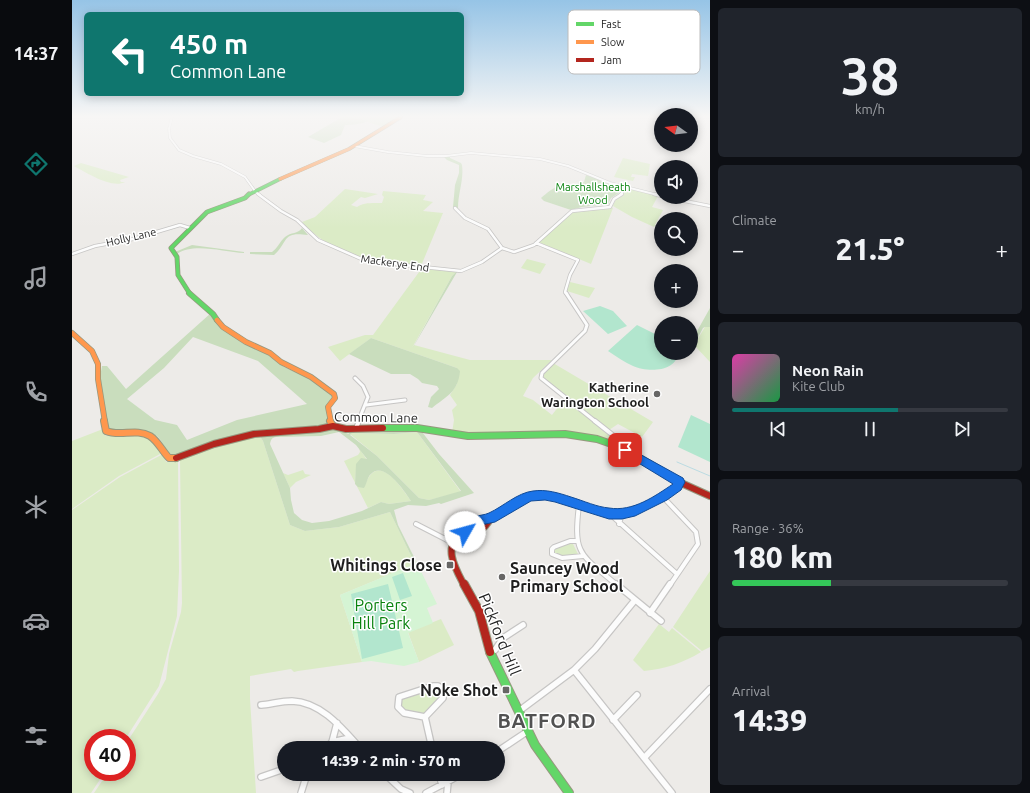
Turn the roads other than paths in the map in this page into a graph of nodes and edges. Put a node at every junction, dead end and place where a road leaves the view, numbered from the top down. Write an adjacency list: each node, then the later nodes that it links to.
1 (188, 154): 7 (street, Mackerye End)
2 (336, 154): 7 (street)
3 (408, 154): 4 (street)
4 (463, 154)
5 (483, 154): 6 (street)
6 (626, 187): 8 (street); 13 (street)
7 (253, 191): 12 (street); 14 (street, Mackerye End)
8 (654, 194)
9 (698, 204): 10 (street)
10 (710, 206)
11 (455, 208): 14 (street)
12 (190, 228): 15 (street, Holly Lane); 20 (street)
13 (536, 243): 14 (street); 22 (street)
14 (502, 248)
15 (72, 254)
16 (72, 333): 20 (street, Common Lane)
17 (355, 378): 19 (street)
18 (405, 400): 19 (street)
19 (366, 405): 21 (street)
20 (333, 426): 21 (street, Common Lane)
21 (356, 428): 22 (street, Common Lane)
22 (623, 448): 23 (street, Common Lane)
23 (679, 482): 24 (street, Common Lane); 25 (street)
24 (710, 496)
25 (663, 497): 28 (street); 38 (street)
26 (579, 505): 27 (street); 29 (street); 35 (street)
27 (609, 513): 28 (street); 31 (street)
28 (622, 514): 31 (street)
29 (491, 518): 30 (street); 33 (street)
30 (478, 521): 33 (street); 34 (street)
31 (619, 524): 38 (street)
32 (416, 525): 36 (street)
33 (483, 528): 34 (street)
34 (469, 530): 36 (street)
35 (576, 541): 37 (street); 37 (street)
36 (452, 543): 43 (street, Pickford Hill)
37 (583, 556): 39 (street)
38 (677, 574): 40 (street)
39 (635, 600): 40 (street); 44 (street)
40 (650, 613): 41 (street)
41 (661, 621)
42 (523, 625): 43 (street)
43 (490, 652): 48 (street, Pickford Hill)
44 (574, 670): 48 (street); 50 (street)
45 (710, 689): 59 (street)
46 (637, 694): 50 (street)
47 (262, 705): 51 (street)
48 (519, 711): 52 (street, Pickford Hill)
49 (425, 718): 49 (street); 57 (street)
50 (613, 720): 59 (street)
51 (337, 723): 53 (street); 54 (street)
52 (528, 731): 58 (street); 70 (street, Pickford Hill)
53 (350, 738): 55 (street); 56 (street)
54 (332, 741)
55 (336, 741)
56 (353, 741)
57 (430, 741)
58 (505, 746)
59 (644, 758): 71 (street)
60 (277, 772): 61 (street)
61 (261, 777)
62 (305, 781): 66 (street)
63 (393, 781): 67 (street)
64 (449, 781): 65 (street)
65 (445, 783): 68 (street); 69 (street)
66 (301, 793)
67 (410, 793)
68 (428, 793)
69 (447, 793)
70 (569, 793)
71 (672, 793)

